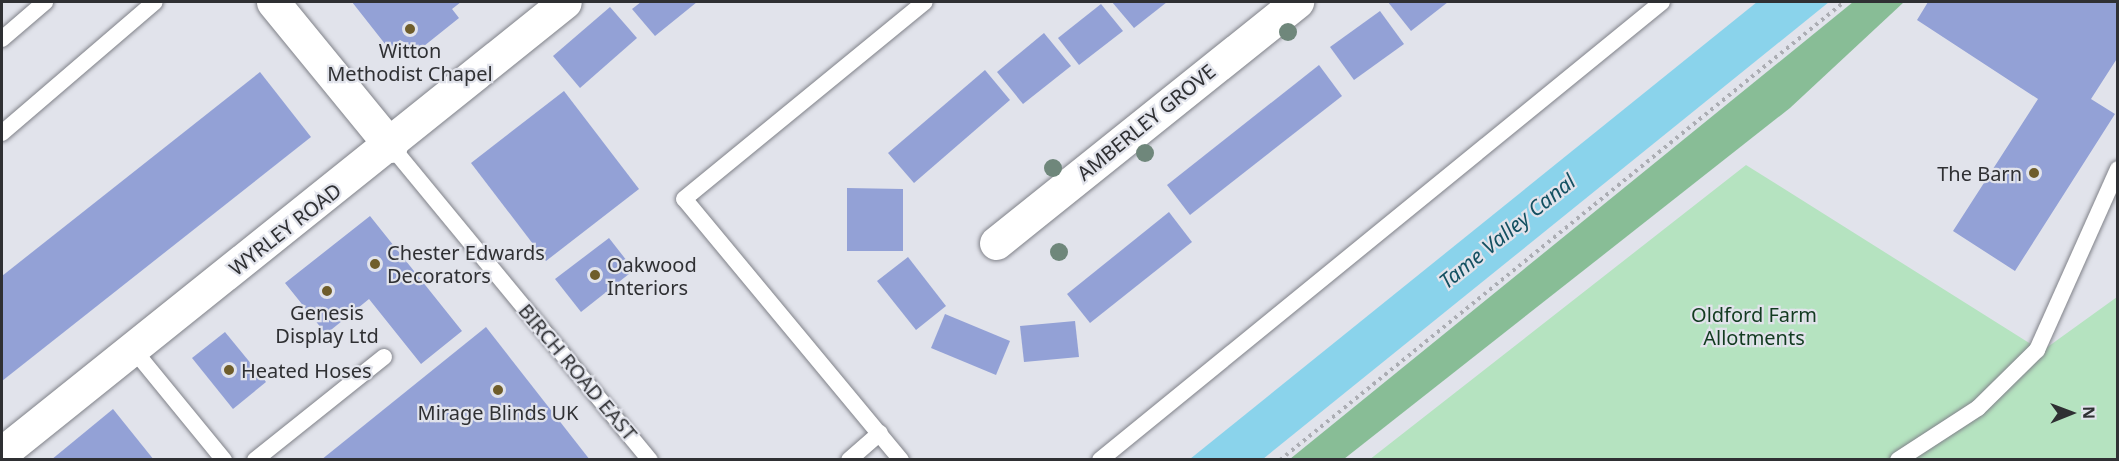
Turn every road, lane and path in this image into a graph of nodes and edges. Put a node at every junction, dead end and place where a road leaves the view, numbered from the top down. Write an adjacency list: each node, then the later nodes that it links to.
1 (45, 2): 9 (lane)
2 (155, 2): 10 (lane)
3 (273, 2): 11 (street)
4 (565, 2): 11 (street, WYRLEY ROAD)
5 (925, 2): 16 (lane)
6 (1297, 2): 13 (street, AMBERLEY GROVE)
7 (1662, 2): 23 (lane)
8 (1844, 2): 24 (path)
9 (2, 39)
10 (2, 133)
11 (391, 146): 14 (street, WYRLEY ROAD); 20 (lane, BIRCH ROAD EAST)
12 (2118, 169): 25 (lane)
13 (996, 243)
14 (134, 349): 17 (street, WYRLEY ROAD); 18 (lane)
15 (384, 357): 19 (lane)
16 (880, 433): 21 (lane); 22 (lane)
17 (2, 453)
18 (224, 459)
19 (255, 459)
20 (650, 459)
21 (849, 459)
22 (901, 459)
23 (1100, 459)
24 (1280, 459)
25 (1898, 459)

